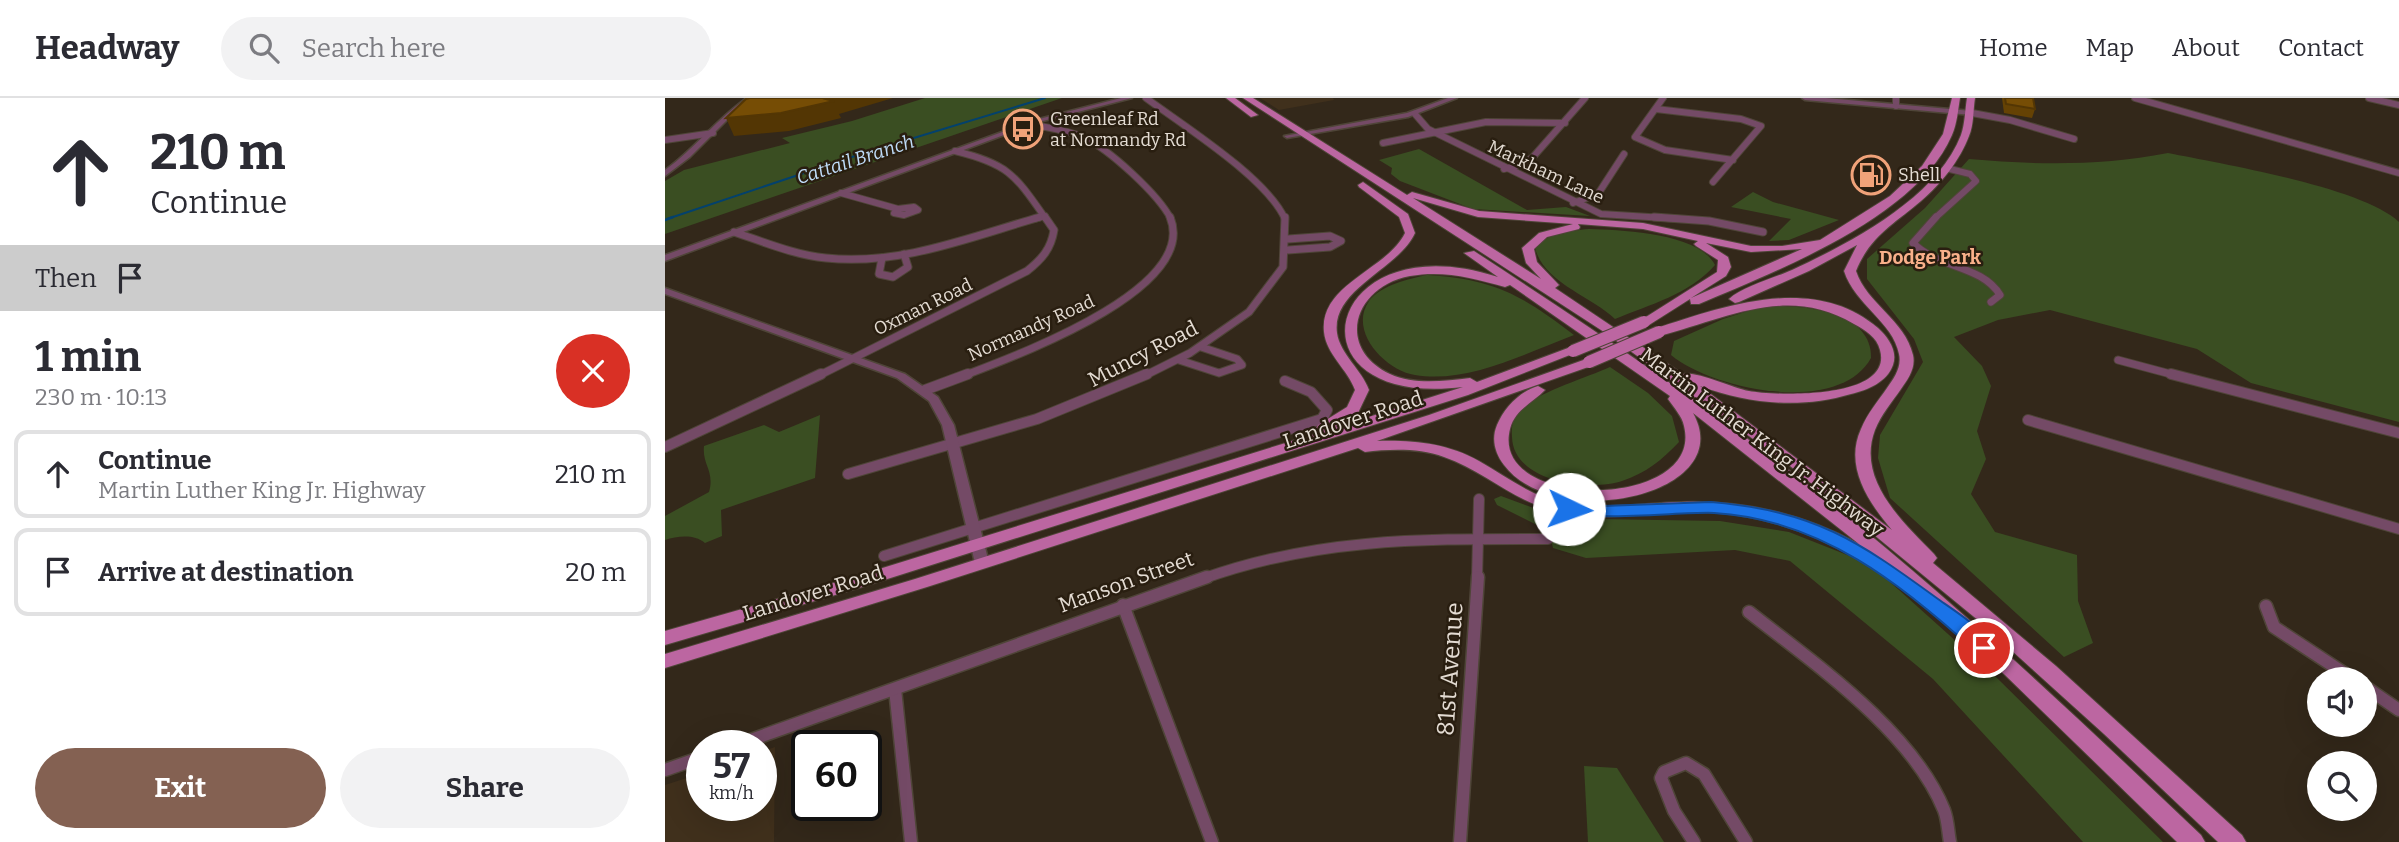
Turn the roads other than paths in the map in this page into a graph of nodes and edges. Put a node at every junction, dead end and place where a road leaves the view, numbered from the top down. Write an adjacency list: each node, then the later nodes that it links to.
1 (751, 98): 25 (street)
2 (1129, 98): 22 (street)
3 (1146, 98): 47 (street, Muncy Road)
4 (1230, 98): 26 (main road, Martin Luther King Jr. Highway)
5 (1247, 98): 24 (main road, Martin Luther King Jr. Highway)
6 (1454, 98): 20 (street)
7 (1585, 98): 21 (street)
8 (1663, 98): 17 (street)
9 (1805, 98): 14 (street)
10 (1956, 98): 18 (main road, Landover Road)
11 (1972, 98): 19 (main road, Landover Road)
12 (2135, 98): 36 (street)
13 (2369, 98): 16 (street)
14 (1820, 99): 15 (street)
15 (1896, 102): 18 (street)
16 (2399, 105)
17 (1656, 109): 32 (street); 32 (street)
18 (1955, 111): 19 (street); 33 (main road, Landover Road)
19 (1972, 113): 27 (street); 34 (main road, Landover Road)
20 (1415, 114): 23 (street, Markham Lane); 24 (street)
21 (1565, 123): 23 (street); 35 (street)
22 (1030, 124): 30 (street); 67 (street, Normandy Road)
23 (1433, 131): 29 (street); 35 (street, Markham Lane)
24 (1301, 132): 26 (street); 38 (main road, Martin Luther King Jr. Highway)
25 (713, 134): 28 (street); 37 (street)
26 (1287, 135): 38 (main road, Martin Luther King Jr. Highway)
27 (2074, 139)
28 (665, 140)
29 (1383, 142)
30 (955, 151): 40 (street); 43 (street)
31 (1624, 154): 41 (street)
32 (1733, 160): 39 (street)
33 (1928, 164): 34 (main road); 48 (main road, Landover Road)
34 (1946, 168): 44 (main road, Landover Road); 55 (street)
35 (1504, 169): 41 (street, Markham Lane)
36 (2399, 173)
37 (665, 174)
38 (1363, 178): 48 (main road); 54 (main road, Martin Luther King Jr. Highway); 56 (main road, Martin Luther King Jr. Highway); 73 (main road)
39 (1713, 182)
40 (841, 193): 42 (street); 45 (street)
41 (1573, 203): 46 (street, Markham Lane)
42 (898, 209)
43 (1045, 216): 50 (street); 60 (street, Oxman Road)
44 (1883, 224): 58 (main road, Landover Road); 83 (main road)
45 (734, 232): 51 (street); 52 (street)
46 (1763, 232)
47 (1288, 239): 49 (street, Muncy Road); 49 (street)
48 (1826, 242): 57 (main road, Landover Road)
49 (1288, 250): 59 (street, Muncy Road)
50 (904, 254): 52 (street); 52 (street)
51 (665, 258)
52 (882, 258)
53 (665, 291): 60 (street)
54 (1544, 301): 64 (main road, Martin Luther King Jr. Highway); 65 (main road)
55 (1991, 302)
56 (1598, 322): 57 (main road); 64 (main road, Martin Luther King Jr. Highway)
57 (1644, 322): 65 (main road, Landover Road, bridge)
58 (1659, 332): 63 (main road, Landover Road, bridge); 64 (main road)
59 (1201, 347): 61 (street, Muncy Road); 61 (street)
60 (853, 358): 67 (street); 70 (street, Oxman Road)
61 (1179, 360): 71 (street, Muncy Road)
62 (2118, 360): 69 (street)
63 (1589, 362): 64 (main road); 72 (main road, Landover Road)
64 (1650, 365): 83 (main road, Martin Luther King Jr. Highway); 85 (main road, Martin Luther King Jr. Highway)
65 (1510, 376): 73 (main road, Landover Road)
66 (1285, 381): 79 (street, Landover Road)
67 (925, 390): 71 (street)
68 (2028, 420): 76 (street)
69 (2399, 433)
70 (665, 447)
71 (954, 447): 74 (street, Muncy Road); 79 (street)
72 (1331, 451): 79 (main road, Landover Road); 85 (main road)
73 (1238, 463): 79 (main road, Landover Road)
74 (848, 474)
75 (1479, 499): 78 (street, 81st Avenue)
76 (2399, 529)
77 (1548, 539): 78 (street, Manson Street)
78 (1480, 540): 81 (street, Manson Street); 97 (street, 81st Avenue)
79 (979, 545): 80 (street, Landover Road); 86 (main road, Landover Road); 87 (main road, Landover Road)
80 (884, 556)
81 (1123, 605): 89 (street, Manson Street); 96 (street)
82 (2266, 606): 88 (street)
83 (1975, 608): 102 (main road, Martin Luther King Jr. Highway)
84 (1749, 612): 100 (street)
85 (1954, 621): 101 (main road, Martin Luther King Jr. Highway)
86 (665, 638)
87 (665, 661)
88 (2335, 667)
89 (895, 689): 92 (street, Manson Street); 95 (street)
90 (2377, 695): 91 (street)
91 (2399, 710)
92 (777, 731)
93 (686, 763): 94 (street)
94 (665, 770)
95 (911, 842)
96 (1212, 842)
97 (1460, 842)
98 (1694, 842): 99 (street)
99 (1746, 842)
100 (1951, 842)
101 (2193, 842)
102 (2234, 842)

